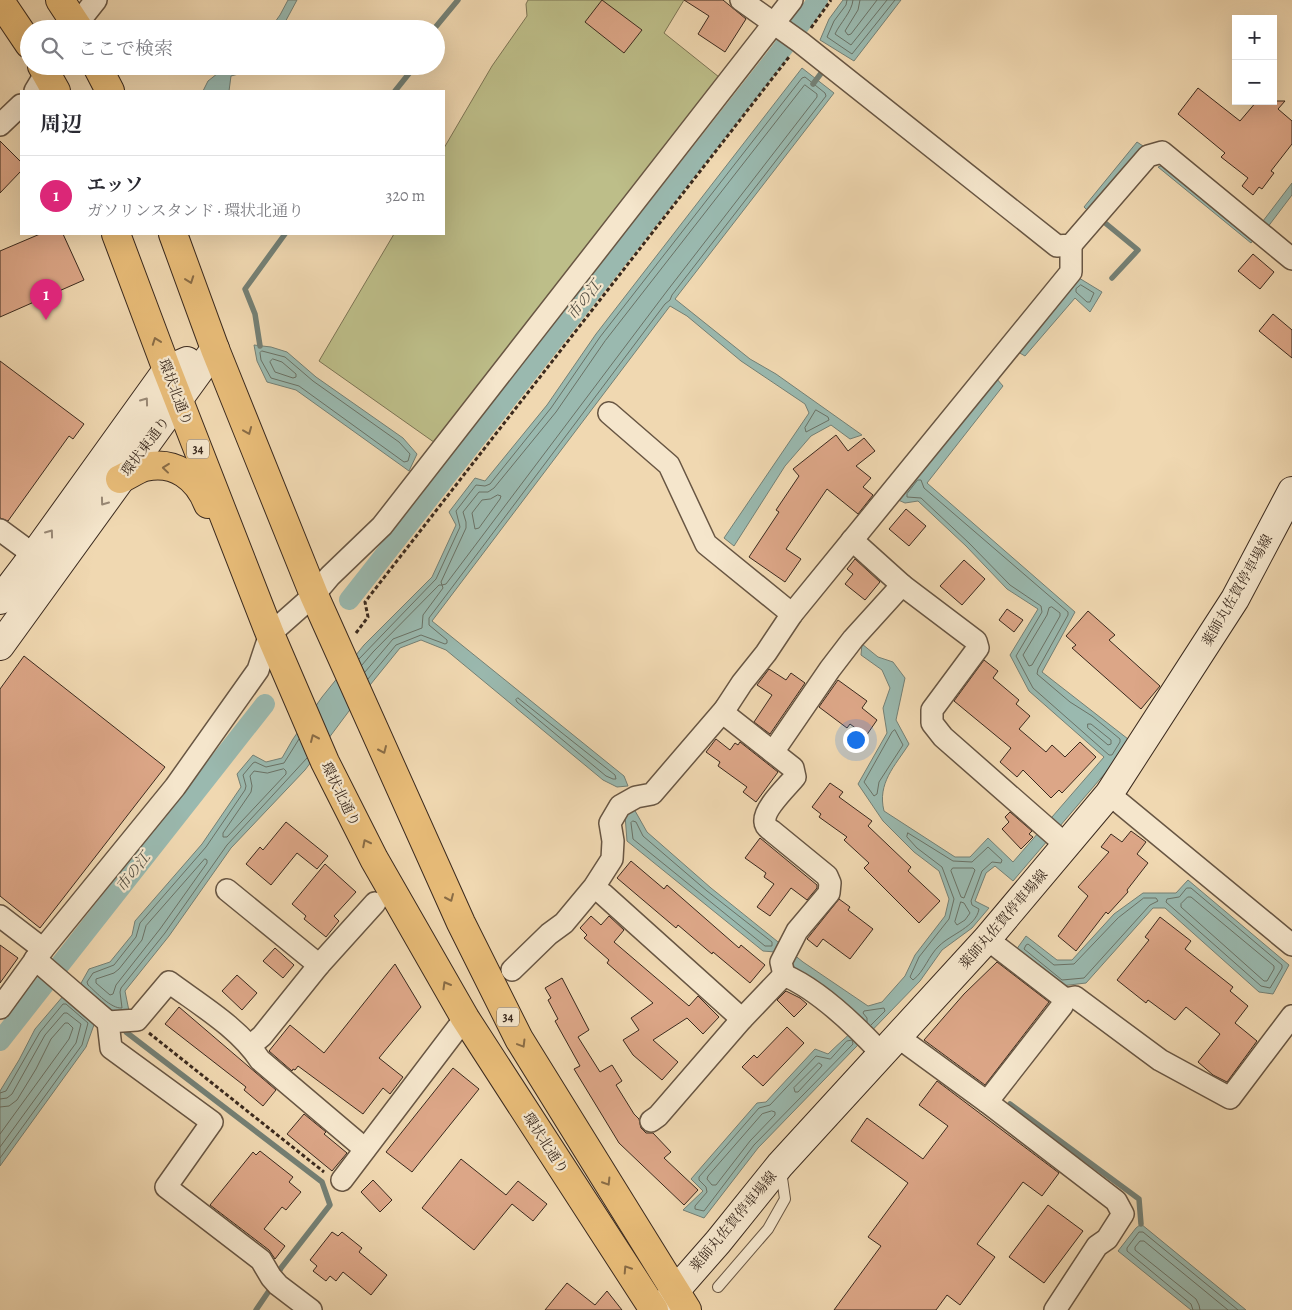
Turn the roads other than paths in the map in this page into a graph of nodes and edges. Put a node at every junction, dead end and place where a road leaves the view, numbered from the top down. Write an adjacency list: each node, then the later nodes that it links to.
1 (60, 0): 6 (highway)
2 (96, 0): 7 (street)
3 (741, 0): 8 (street)
4 (792, 0): 8 (street)
5 (0, 1): 9 (highway)
6 (72, 20)
7 (81, 20)
8 (775, 23): 16 (street); 28 (street)
9 (20, 31)
10 (102, 75): 11 (highway)
11 (109, 90)
12 (20, 106): 13 (street)
13 (0, 125)
14 (116, 235): 19 (highway, 環状北通り / 34, one-way to 14)
15 (173, 235): 18 (highway, 34, one-way to 18)
16 (1071, 245): 17 (street); 25 (street)
17 (1292, 259)
18 (215, 349): 19 (main road); 20 (main road, 環状東通り); 28 (highway, 34, one-way to 28)
19 (167, 370): 20 (highway, 環状北通り / 34); 26 (main road, 環状東通り, one-way to 19)
20 (179, 400): 22 (main road, 環状東通り); 31 (highway, 環状北通り / 34)
21 (609, 413): 30 (street)
22 (120, 479): 31 (highway, one-way to 22); 32 (main road, 環状東通り, one-way to 32)
23 (1292, 491): 35 (main road, 薬師丸佐賀停車場線)
24 (0, 530): 26 (street)
25 (852, 540): 27 (street); 30 (street)
26 (34, 555): 29 (main road, 環状東通り)
27 (902, 585): 34 (street); 36 (street)
28 (314, 595): 31 (street); 61 (highway, 34, one-way to 61)
29 (0, 600)
30 (792, 614): 33 (street)
31 (270, 634): 43 (street); 50 (highway, 環状北通り / 34, one-way to 31)
32 (0, 646)
33 (725, 709): 34 (street); 46 (street)
34 (773, 752): 44 (street)
35 (1109, 794): 36 (main road, 薬師丸佐賀停車場線); 42 (street)
36 (1063, 842): 41 (main road, 薬師丸佐賀停車場線)
37 (227, 890): 45 (street)
38 (603, 894): 51 (street)
39 (375, 903): 45 (street)
40 (0, 916): 43 (street)
41 (987, 940): 47 (street); 53 (main road, 薬師丸佐賀停車場線)
42 (1292, 945)
43 (41, 959): 48 (street); 52 (street)
44 (785, 960): 51 (street); 53 (street)
45 (319, 965): 54 (street)
46 (512, 970)
47 (1065, 999): 49 (street); 55 (street)
48 (0, 1008)
49 (1292, 1016)
50 (465, 1018): 57 (street); 63 (highway, 環状北通り / 34, one-way to 50)
51 (742, 1019): 56 (street)
52 (119, 1020): 54 (street); 62 (street)
53 (876, 1039): 55 (street); 58 (main road, 薬師丸佐賀停車場線)
54 (250, 1046): 57 (street)
55 (987, 1102): 64 (street)
56 (651, 1121)
57 (365, 1149): 59 (street)
58 (780, 1165): 60 (lane); 61 (main road, 薬師丸佐賀停車場線)
59 (335, 1178)
60 (718, 1287)
61 (675, 1304)
62 (311, 1310)
63 (654, 1310)
64 (1055, 1310)

